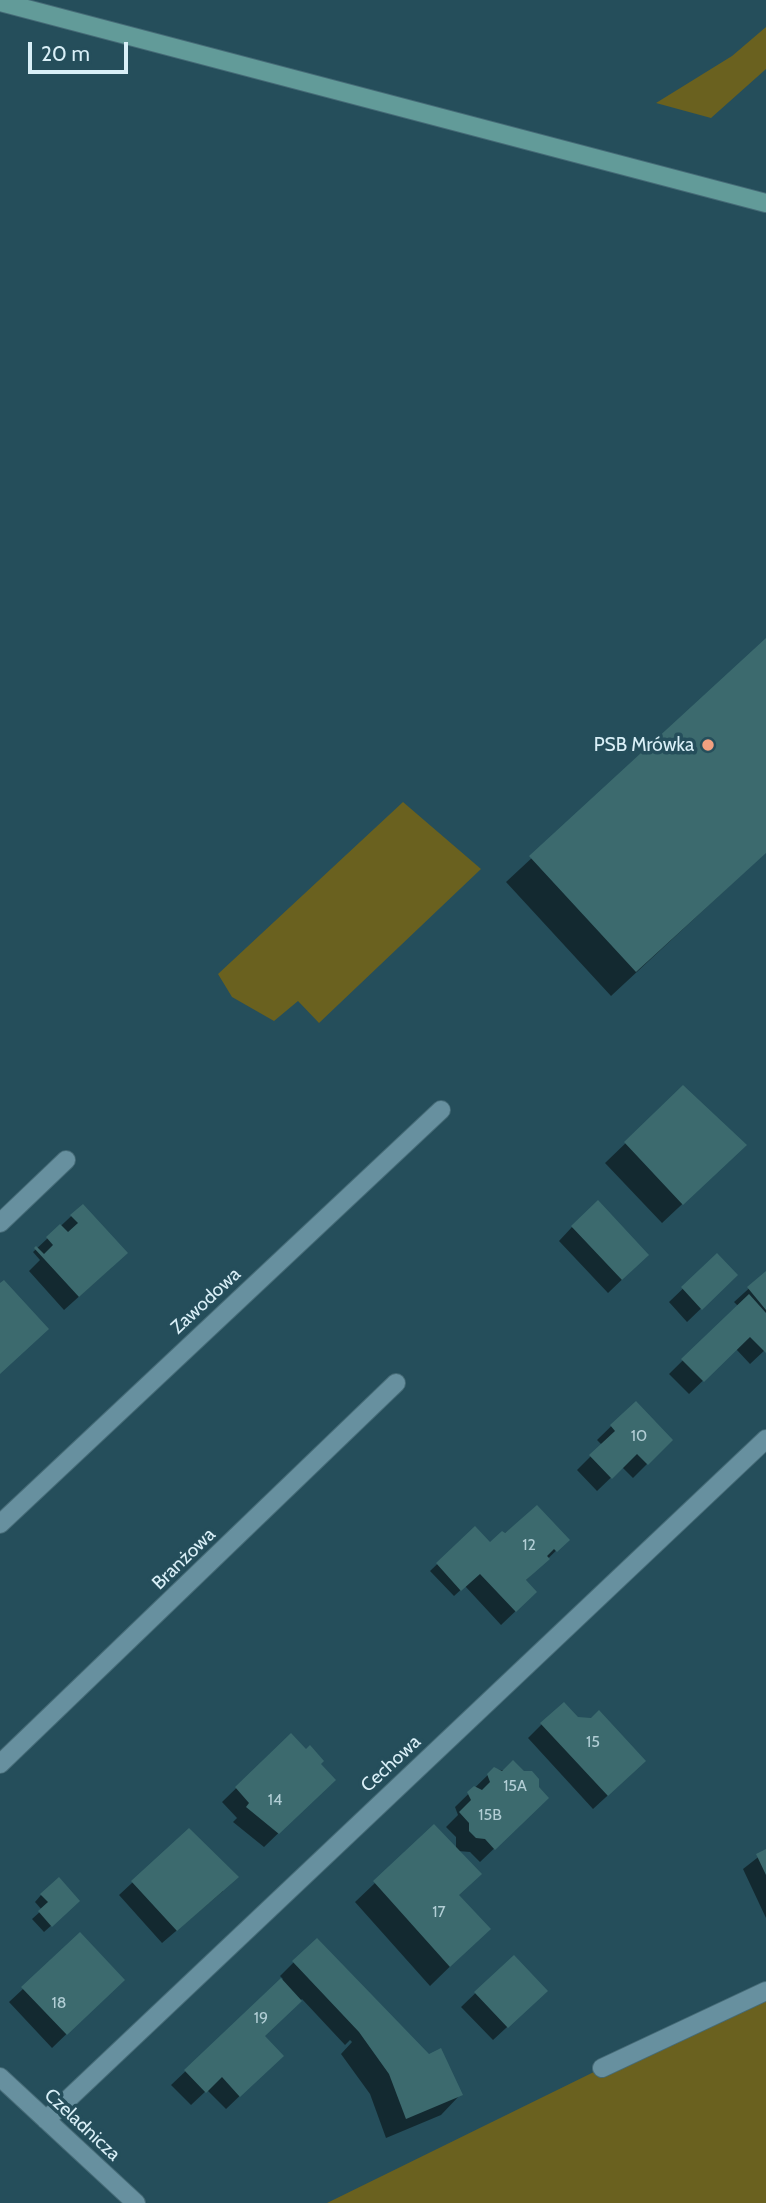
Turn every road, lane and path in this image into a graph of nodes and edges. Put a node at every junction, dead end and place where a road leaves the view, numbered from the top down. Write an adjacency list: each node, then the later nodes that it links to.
1 (0, 2): 2 (main road)
2 (766, 203)
3 (441, 1110): 8 (street, Zawodowa)
4 (66, 1160): 5 (street)
5 (0, 1223)
6 (396, 1383): 9 (street, Branżowa)
7 (766, 1439): 13 (street, Cechowa)
8 (0, 1524)
9 (0, 1764)
10 (766, 1991): 11 (street)
11 (602, 2068)
12 (0, 2077): 13 (street, Czeladnicza)
13 (46, 2120): 14 (street, Czeladnicza)
14 (136, 2203)

